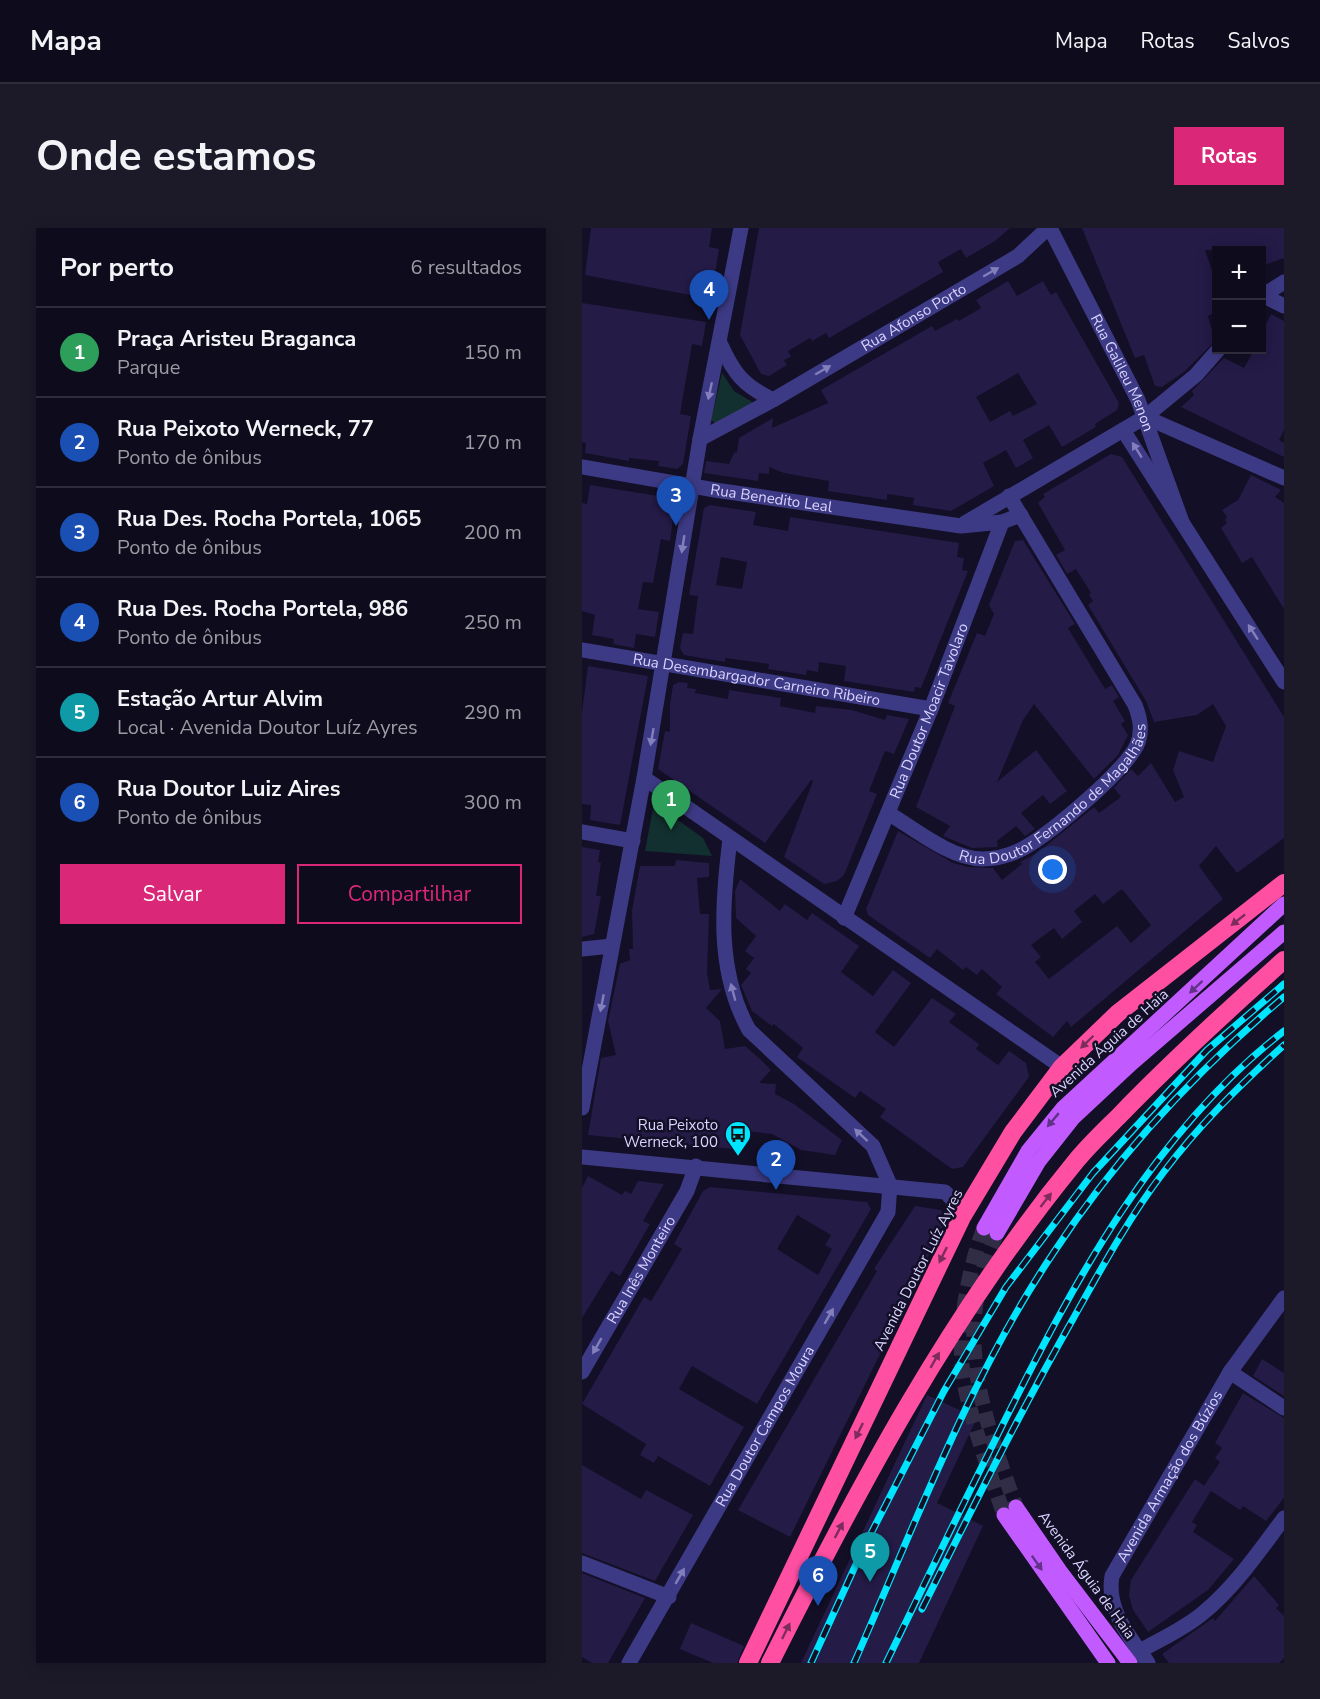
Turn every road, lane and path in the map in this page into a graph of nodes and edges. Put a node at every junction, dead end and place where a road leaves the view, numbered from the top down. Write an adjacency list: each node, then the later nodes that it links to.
1 (741, 228): 7 (street)
2 (1049, 228): 9 (street, Rua Afonso Porto, one-way to 2); 10 (street, Rua Galileu Menon)
3 (1284, 282): 4 (street)
4 (1266, 293)
5 (1266, 297): 6 (street)
6 (1284, 306)
7 (720, 343): 9 (street); 12 (street, one-way to 12)
8 (1214, 354): 10 (street)
9 (773, 400): 12 (street, Rua Afonso Porto)
10 (1145, 417): 11 (street); 14 (street); 19 (street, Rua Galileu Menon)
11 (1123, 429): 16 (street); 19 (street, Rua Galileu Menon, one-way to 11)
12 (700, 439): 15 (street)
13 (582, 467): 15 (street, Rua Benedito Leal)
14 (1284, 478)
15 (693, 487): 20 (street, Rua Benedito Leal); 22 (street, one-way to 22)
16 (1009, 496): 17 (street, Rua Doutor Fernando de Magalhães); 20 (street)
17 (1021, 515): 18 (street); 26 (street, Rua Doutor Fernando de Magalhães)
18 (1002, 522): 20 (street, Rua Benedito Leal); 24 (street, Rua Doutor Moacir Tavolaro)
19 (1182, 522): 23 (street, Rua Galileu Menon, one-way to 19)
20 (961, 526)
21 (582, 650): 22 (street, Rua Desembargador Carneiro Ribeiro)
22 (664, 664): 24 (street, Rua Desembargador Carneiro Ribeiro); 25 (street, one-way to 25)
23 (1284, 682)
24 (932, 709): 26 (street, Rua Doutor Moacir Tavolaro)
25 (644, 778): 28 (street); 29 (street)
26 (888, 813): 32 (street, Rua Doutor Moacir Tavolaro)
27 (582, 832): 29 (street)
28 (730, 839): 32 (street); 41 (street, one-way to 28)
29 (633, 841): 34 (street)
30 (1284, 883): 37 (highway, Avenida Doutor Luíz Ayres, one-way to 37)
31 (1284, 904): 33 (main road, Avenida Águia de Haia, one-way to 33)
32 (844, 918): 37 (street)
33 (1284, 932)
34 (612, 946): 35 (street); 38 (street, one-way to 38)
35 (582, 949)
36 (1284, 960): 53 (highway, one-way to 36)
37 (1062, 1067): 42 (highway, Avenida Doutor Luíz Ayres)
38 (582, 1108)
39 (582, 1156): 40 (street)
40 (696, 1166): 41 (street); 44 (street, Rua Inês Monteiro, one-way to 44)
41 (890, 1185): 42 (street); 49 (street, Rua Doutor Campos Moura, one-way to 41)
42 (962, 1217): 52 (highway, Avenida Doutor Luíz Ayres, one-way to 52)
43 (1284, 1298): 45 (street, Avenida Armação dos Búzios)
44 (582, 1372)
45 (1230, 1372): 46 (street); 50 (street, Avenida Armação dos Búzios)
46 (1284, 1408)
47 (1284, 1518): 50 (street)
48 (582, 1563): 49 (street)
49 (669, 1597): 51 (street, Rua Doutor Campos Moura)
50 (1144, 1657)
51 (629, 1663)
52 (748, 1663)
53 (770, 1663)
54 (1108, 1663): 55 (main road, Avenida Águia de Haia, one-way to 54)
55 (1130, 1663)

